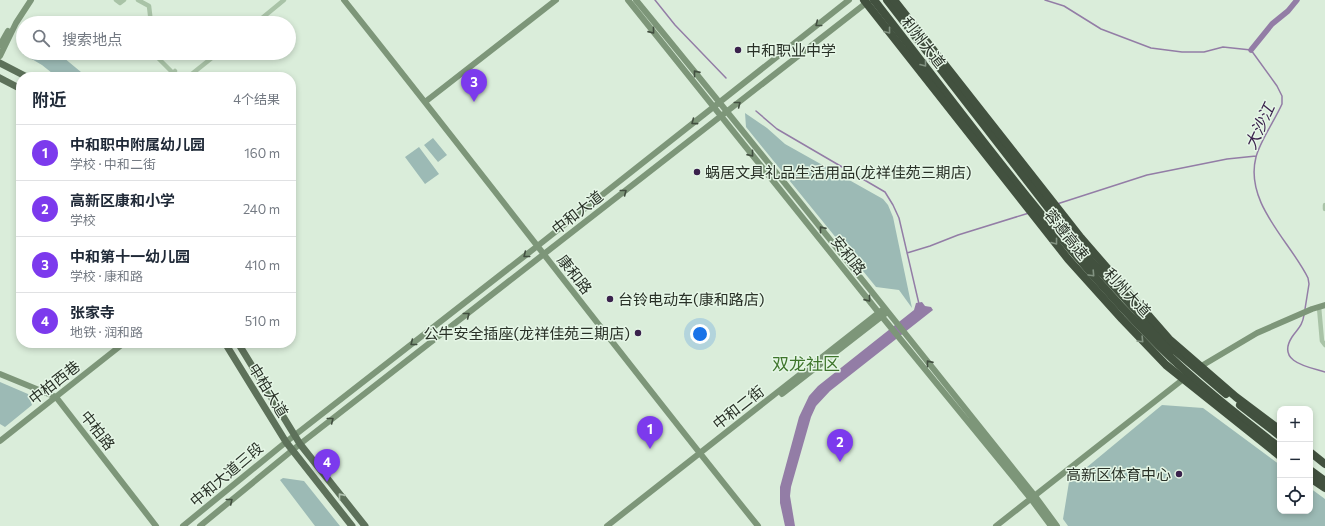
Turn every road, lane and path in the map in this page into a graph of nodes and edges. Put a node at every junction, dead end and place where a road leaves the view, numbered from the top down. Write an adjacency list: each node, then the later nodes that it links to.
1 (26, 0): 17 (street)
2 (31, 0): 18 (street)
3 (116, 0): 4 (street)
4 (124, 0)
5 (138, 0): 19 (street)
6 (284, 0): 20 (street)
7 (344, 0): 33 (street, 康和路)
8 (556, 0): 33 (street)
9 (628, 0): 35 (street, 安和路, one-way to 35)
10 (636, 0): 34 (street, 安和路, one-way to 10)
11 (849, 0): 34 (street, 中和大道, one-way to 34)
12 (864, 0): 61 (highway, 蓉遵高速, one-way to 61, bridge)
13 (870, 0): 36 (street, 中和大道, one-way to 13)
14 (874, 0): 50 (highway, 利州大道, one-way to 50)
15 (887, 0): 50 (highway, 利州大道)
16 (894, 0): 53 (highway, 蓉遵高速, bridge)
17 (17, 16)
18 (21, 16)
19 (150, 16)
20 (265, 16)
21 (16, 17): 23 (street)
22 (16, 23): 24 (street)
23 (0, 45)
24 (0, 56)
25 (160, 60): 29 (street)
26 (209, 60): 30 (street)
27 (0, 62): 28 (main road)
28 (19, 72)
29 (172, 72)
30 (194, 72)
31 (0, 78): 32 (main road)
32 (16, 86)
33 (425, 102): 40 (street, 康和路)
34 (720, 102): 35 (street, 中和大道); 36 (street, 安和路)
35 (714, 108): 37 (street, 安和路); 40 (street, 中和大道, one-way to 40)
36 (728, 112): 37 (street, 中和大道); 43 (street, 安和路, one-way to 36)
37 (721, 117): 41 (street, 中和大道, one-way to 37); 44 (street, 安和路, one-way to 44)
38 (1325, 205): 39 (street)
39 (1325, 209)
40 (537, 247): 41 (street, 康和路); 55 (street, 中和大道, one-way to 55)
41 (543, 254): 58 (street, 中和大道, one-way to 41); 63 (street, 康和路)
42 (1322, 306): 46 (street); 50 (street)
43 (886, 310): 44 (street, 中和二街); 45 (street, 安和路)
44 (880, 315): 45 (street, 安和路); 63 (street, 中和二街)
45 (896, 327): 71 (street, 安和路)
46 (1325, 346)
47 (118, 348): 52 (street, 中柏西巷)
48 (228, 348): 57 (main road, 中柏大道)
49 (241, 348): 55 (main road, 中柏大道)
50 (1193, 371): 54 (highway, 利州大道); 59 (highway, 利州大道); 71 (street)
51 (0, 374): 52 (street, 中柏路)
52 (56, 397): 56 (street, 中柏西巷); 72 (street, 中柏路)
53 (1277, 428)
54 (1277, 434)
55 (294, 435): 57 (street, 中和大道); 58 (main road, 中柏大道)
56 (0, 441)
57 (286, 442): 60 (main road, 中柏大道); 73 (street, 中和大道三段)
58 (300, 444): 60 (street, 中和大道三段); 76 (main road, 中柏大道, one-way to 58)
59 (1277, 446)
60 (292, 450): 74 (street, 中和大道三段, one-way to 60); 75 (main road, 中柏大道)
61 (1277, 454)
62 (1313, 454): 65 (highway)
63 (701, 455): 77 (street, 中和二街); 78 (street, 中和二街); 79 (street, 康和路)
64 (1313, 461): 66 (highway)
65 (1325, 464)
66 (1325, 469)
67 (1313, 472): 69 (highway)
68 (1313, 480): 70 (highway)
69 (1325, 481)
70 (1325, 488)
71 (1033, 497): 80 (street); 81 (street, 安和路); 82 (street, 安和路)
72 (156, 526)
73 (184, 526)
74 (200, 526)
75 (352, 526)
76 (366, 526)
77 (607, 526)
78 (614, 526)
79 (758, 526)
80 (996, 526)
81 (1051, 526)
82 (1057, 526)

